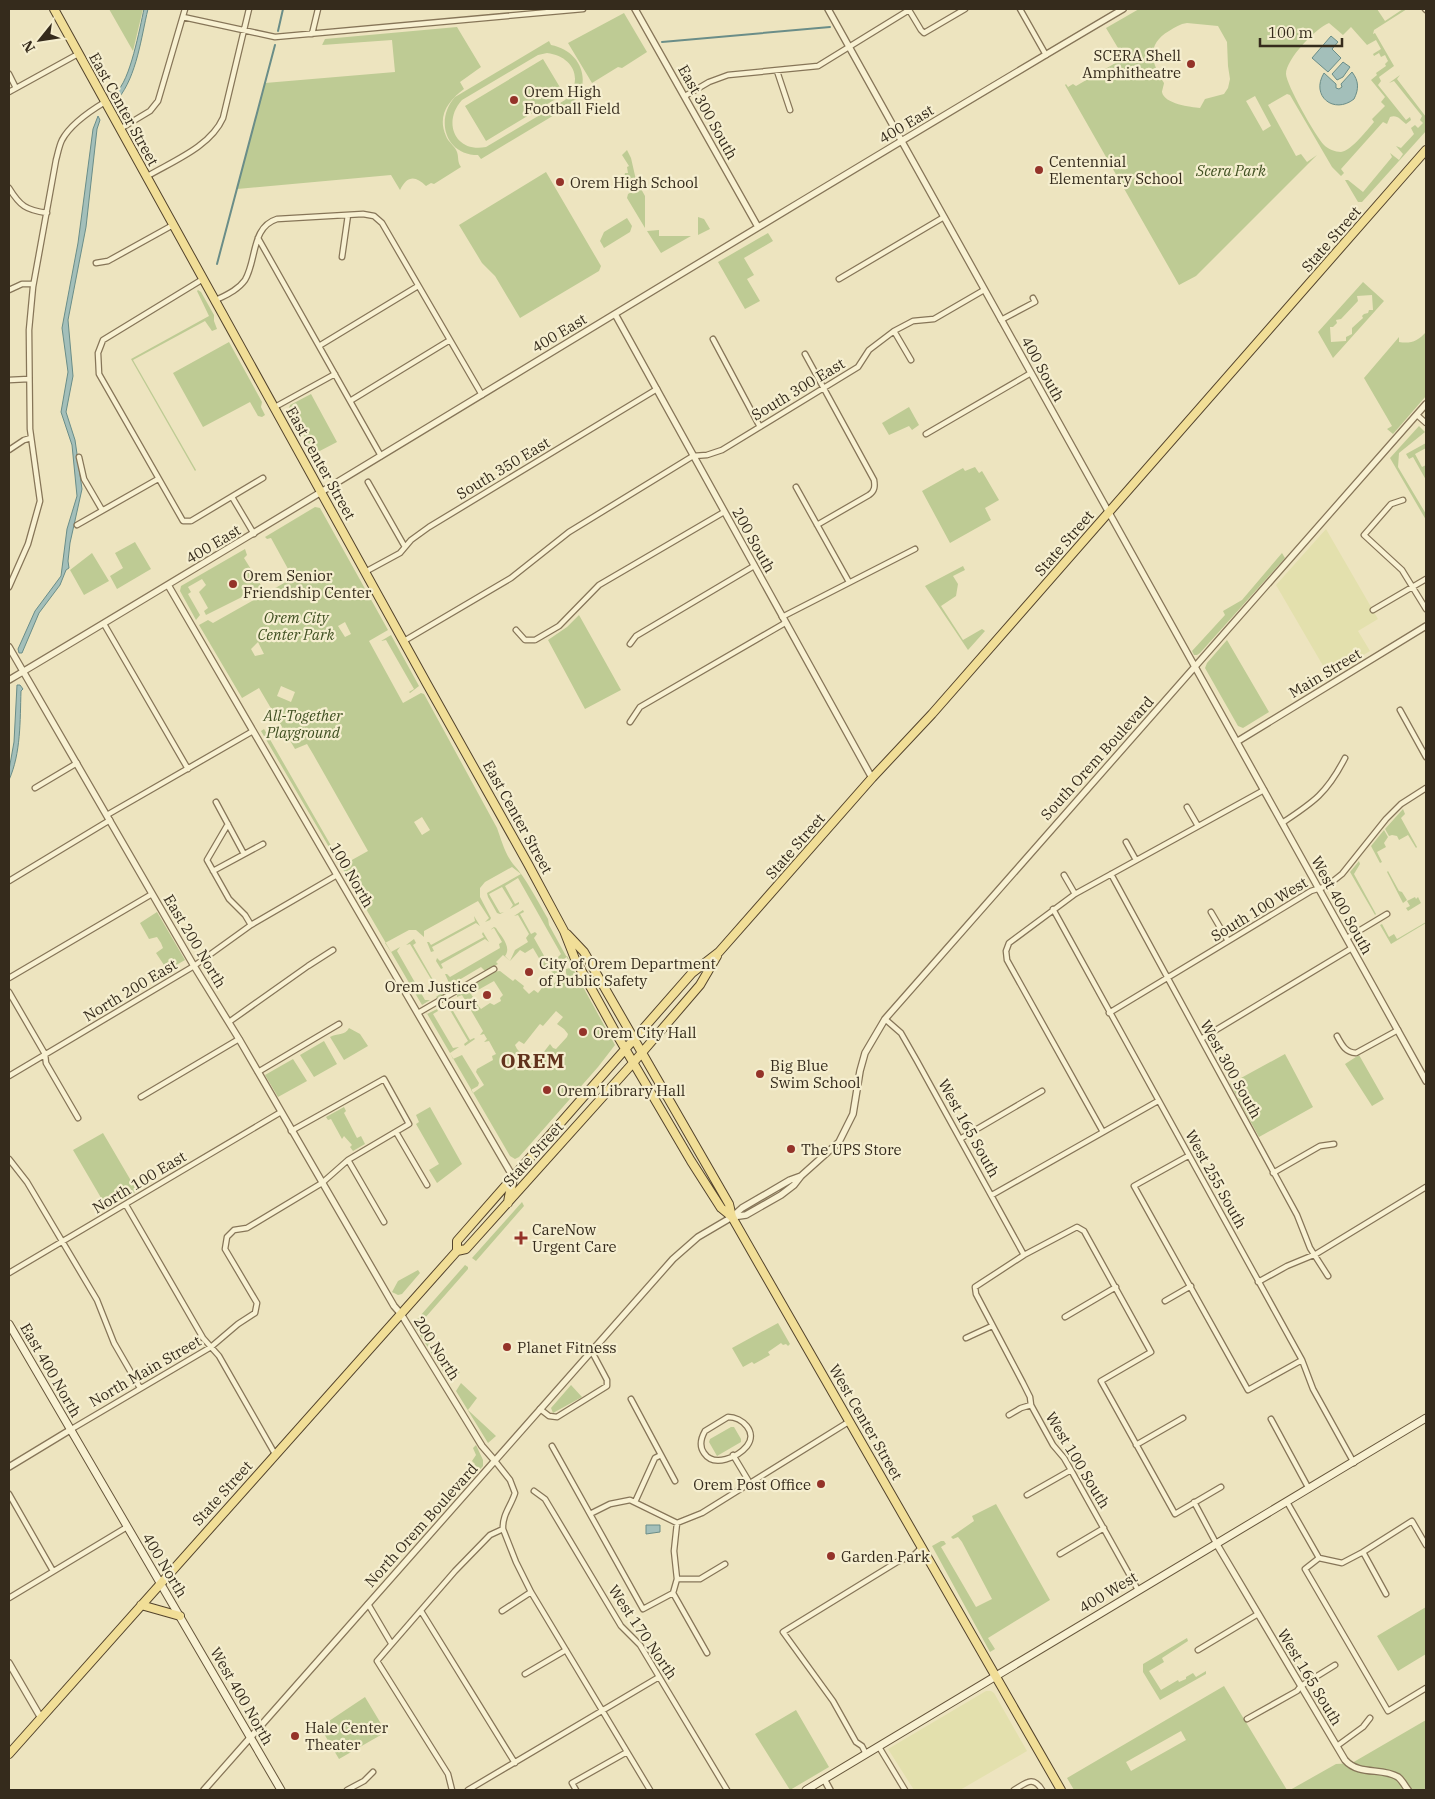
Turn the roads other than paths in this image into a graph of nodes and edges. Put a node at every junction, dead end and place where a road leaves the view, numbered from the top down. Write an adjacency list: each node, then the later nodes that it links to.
1 (54, 9): 16 (main road, East Center Street)
2 (185, 9): 12 (street)
3 (249, 9): 13 (street)
4 (318, 9): 14 (street)
5 (583, 9): 14 (street)
6 (635, 9): 22 (street, East 300 South)
7 (828, 9): 15 (street, 400 South)
8 (965, 9): 11 (street)
9 (1020, 9): 17 (street)
10 (1123, 9): 17 (street, 400 East)
11 (909, 10): 15 (street)
12 (183, 17): 13 (street); 25 (street)
13 (244, 31): 14 (street); 28 (street)
14 (312, 34)
15 (849, 45): 18 (street); 26 (street, 400 South)
16 (78, 54): 20 (street); 23 (main road, East Center Street)
17 (1046, 55): 26 (street, 400 East)
18 (777, 71): 22 (street); 24 (street)
19 (9, 74): 20 (street)
20 (16, 88): 21 (street)
21 (9, 92)
22 (684, 96): 34 (street, East 300 South)
23 (104, 102): 25 (main road, East Center Street); 30 (street)
24 (790, 110)
25 (120, 129): 28 (main road, East Center Street)
26 (902, 142): 32 (street, 400 South); 34 (street, 400 East)
27 (1426, 150): 82 (main road, State Street)
28 (146, 177): 33 (main road, East Center Street)
29 (9, 188): 30 (street)
30 (46, 213): 40 (street)
31 (348, 215): 35 (street); 36 (street); 41 (street)
32 (944, 217): 39 (street); 43 (street, 400 South)
33 (173, 225): 37 (street); 38 (main road, East Center Street)
34 (758, 227): 46 (street, 400 East)
35 (258, 238): 45 (street); 51 (street)
36 (342, 257)
37 (96, 263)
38 (204, 279): 45 (main road, East Center Street); 74 (street)
39 (839, 279)
40 (33, 284): 42 (street); 57 (street)
41 (418, 286): 50 (street); 51 (street)
42 (9, 290)
43 (984, 290): 47 (street, 400 South); 48 (street, South 300 East)
44 (1033, 298): 47 (street)
45 (216, 300): 63 (main road, East Center Street)
46 (615, 314): 59 (street, 200 South); 60 (street, 400 East)
47 (1001, 320): 54 (street, 400 South)
48 (894, 331): 53 (street); 58 (street, South 300 East)
49 (713, 339): 66 (street)
50 (450, 340): 60 (street); 61 (street)
51 (319, 346): 55 (street)
52 (805, 354): 58 (street)
53 (911, 360)
54 (1031, 373): 67 (street); 82 (street, 400 South)
55 (335, 374): 61 (street); 63 (street)
56 (9, 380): 57 (street)
57 (29, 380): 68 (street)
58 (824, 388): 66 (street, South 300 East); 84 (street)
59 (657, 390): 71 (street, 200 South); 86 (street, South 350 East)
60 (482, 395): 70 (street, 400 East)
61 (350, 401): 70 (street)
62 (1426, 404): 64 (street, South Orem Boulevard)
63 (275, 407): 77 (main road, East Center Street)
64 (1416, 415): 65 (street); 104 (street, South Orem Boulevard)
65 (1426, 423)
66 (760, 427): 71 (street, South 300 East)
67 (926, 434)
68 (30, 438): 69 (street); 94 (street)
69 (9, 450)
70 (381, 456): 77 (street, 400 East)
71 (693, 456): 81 (street, 200 South); 101 (street)
72 (79, 457): 80 (street)
73 (263, 478): 78 (street)
74 (158, 479): 78 (street); 80 (street)
75 (368, 482): 86 (street)
76 (796, 487): 84 (street)
77 (322, 492): 85 (street, 400 East); 89 (main road, East Center Street)
78 (232, 497): 85 (street)
79 (1403, 500): 93 (street)
80 (102, 510): 83 (street)
81 (724, 512): 88 (street, 200 South); 100 (street)
82 (1109, 513): 104 (street, 400 South); 115 (main road, State Street)
83 (77, 525)
84 (817, 525): 91 (street)
85 (254, 534): 92 (street, 400 East)
86 (405, 547): 89 (street, South 350 East)
87 (915, 549): 91 (street)
88 (754, 566): 97 (street, 200 South); 102 (street)
89 (365, 572): 101 (main road, East Center Street)
90 (1426, 579): 93 (street)
91 (849, 582): 97 (street)
92 (168, 585): 98 (street, 400 East); 109 (street, 100 North)
93 (1413, 586): 95 (street); 96 (street)
94 (9, 587)
95 (1426, 609)
96 (1373, 610)
97 (783, 620): 108 (street); 115 (street, 200 South)
98 (104, 624): 105 (street, 400 East); 114 (street)
99 (1426, 626): 110 (street, Main Street)
100 (516, 630)
101 (404, 642): 141 (main road, East Center Street)
102 (630, 644)
103 (9, 647): 105 (street, East 200 North)
104 (1195, 667): 110 (street, 400 South); 154 (street, South Orem Boulevard)
105 (23, 672): 106 (street, 400 East); 113 (street, East 200 North)
106 (9, 680)
107 (1400, 710): 111 (street)
108 (630, 722)
109 (253, 731): 114 (street); 131 (street, 100 North)
110 (1238, 741): 118 (street, West 400 South)
111 (1426, 757)
112 (1345, 758): 122 (street)
113 (77, 763): 116 (street); 121 (street, East 200 North)
114 (188, 768): 121 (street)
115 (872, 778): 146 (main road, State Street)
116 (35, 788)
117 (1426, 788): 134 (street, South 100 West)
118 (1264, 790): 122 (street, West 400 South); 124 (street)
119 (216, 802): 123 (street)
120 (1187, 807): 124 (street)
121 (108, 818): 133 (street); 135 (street, East 200 North)
122 (1282, 823): 134 (street, West 400 South)
123 (228, 824): 127 (street); 129 (street)
124 (1198, 826): 128 (street)
125 (1126, 842): 128 (street)
126 (263, 844): 127 (street)
127 (244, 854): 129 (street)
128 (1136, 860): 130 (street)
129 (213, 871): 140 (street)
130 (1111, 874): 136 (street); 150 (street, West 300 South)
131 (337, 875): 140 (street, North 200 East); 152 (street, 100 North)
132 (1064, 876): 136 (street)
133 (9, 881)
134 (1319, 888): 142 (street, West 400 South); 143 (street, South 100 West)
135 (152, 894): 147 (street, East 200 North); 149 (street)
136 (1074, 894): 137 (street)
137 (1053, 909): 153 (street, West 255 South); 176 (street)
138 (1211, 912): 143 (street)
139 (1387, 914): 142 (street)
140 (251, 925): 147 (street, North 200 East)
141 (564, 930): 160 (main road, East Center Street); 162 (main road, East Center Street)
142 (1347, 938): 144 (street, West 400 South)
143 (1228, 941): 150 (street, South 100 West)
144 (1352, 948): 157 (street, West 400 South); 161 (street)
145 (333, 950): 155 (street)
146 (719, 952): 160 (main road, State Street); 163 (main road, State Street)
147 (194, 966): 155 (street, East 200 North); 164 (street, North 200 East)
148 (494, 969): 152 (street)
149 (9, 978)
150 (1167, 979): 153 (street, South 100 West); 161 (street, West 300 South)
151 (9, 992): 164 (street)
152 (418, 1013): 183 (street, 100 North)
153 (1110, 1013): 171 (street, West 255 South)
154 (885, 1020): 177 (street, West 165 South); 190 (street, South Orem Boulevard)
155 (229, 1022): 159 (street, East 200 North)
156 (340, 1024): 166 (street)
157 (1398, 1030): 158 (street); 168 (street, West 400 South)
158 (1337, 1036)
159 (240, 1039): 166 (street, East 200 North); 170 (street)
160 (634, 1039): 162 (main road, State Street); 163 (main road, East Center Street)
161 (1201, 1039): 182 (street, West 300 South)
162 (625, 1049): 165 (main road, East Center Street); 183 (main road, State Street)
163 (642, 1053): 165 (main road, State Street); 190 (main road, West Center Street)
164 (45, 1054): 167 (street, North 200 East); 173 (street)
165 (633, 1063): 188 (main road, State Street); 190 (main road, West Center Street)
166 (258, 1072): 172 (street, East 200 North)
167 (9, 1076)
168 (1426, 1081)
169 (1042, 1092): 177 (street)
170 (141, 1097)
171 (1158, 1101): 176 (street); 179 (street, West 255 South)
172 (281, 1112): 174 (street, East 200 North); 189 (street, North 100 East)
173 (78, 1118)
174 (292, 1131): 175 (street); 184 (street, East 200 North)
175 (396, 1132): 181 (street); 185 (street)
176 (1103, 1132): 187 (street)
177 (960, 1139): 187 (street, West 165 South)
178 (1334, 1144): 182 (street)
179 (1188, 1156): 199 (street, West 255 South); 200 (street)
180 (9, 1159): 192 (street)
181 (348, 1160): 184 (street); 191 (street)
182 (1273, 1173): 195 (street, West 300 South)
183 (513, 1177): 188 (main road); 194 (main road, State Street)
184 (322, 1183): 193 (street, East 200 North); 208 (street, North Main Street)
185 (427, 1185)
186 (1426, 1187): 195 (street)
187 (992, 1195): 196 (street, West 165 South)
188 (508, 1203): 194 (main road, State Street)
189 (126, 1205): 192 (street, North 100 East); 208 (street)
190 (732, 1218): 209 (street, North Orem Boulevard); 219 (main road, West Center Street)
191 (384, 1222)
192 (63, 1242): 197 (street, North 100 East); 211 (street)
193 (360, 1247): 203 (street, 200 North)
194 (457, 1251): 203 (main road, State Street)
195 (1316, 1254): 198 (street, West 300 South); 199 (street)
196 (1024, 1255): 201 (street); 206 (street, West 100 South)
197 (9, 1273)
198 (1328, 1276)
199 (1258, 1282): 210 (street, West 255 South)
200 (1191, 1286): 202 (street); 210 (street)
201 (1116, 1288): 204 (street); 221 (street)
202 (1165, 1301)
203 (401, 1314): 223 (main road, State Street); 226 (street, 200 North)
204 (1065, 1317)
205 (9, 1324): 220 (main road, East 400 North)
206 (992, 1326): 207 (street); 213 (street, West 100 South)
207 (966, 1338)
208 (212, 1347): 211 (street, North Main Street); 223 (street)
209 (591, 1350): 214 (street, North Orem Boulevard); 214 (street)
210 (1302, 1360): 227 (street, West 255 South)
211 (140, 1388): 220 (street, North Main Street)
212 (631, 1400): 224 (street)
213 (1031, 1405): 215 (street); 229 (street, West 100 South)
214 (540, 1409): 226 (street, North Orem Boulevard)
215 (1009, 1415)
216 (1183, 1418): 221 (street)
217 (1271, 1419): 233 (street)
218 (1425, 1420): 227 (main road, 400 West)
219 (850, 1421): 231 (street); 247 (main road, West Center Street)
220 (70, 1430): 228 (street, North Main Street); 242 (main road)
221 (1136, 1445): 238 (street)
222 (552, 1446): 240 (street)
223 (275, 1454): 254 (main road, State Street)
224 (661, 1455): 230 (street); 237 (street)
225 (733, 1455): 225 (street); 231 (street)
226 (495, 1461): 244 (street); 260 (street, North Orem Boulevard)
227 (1354, 1463): 233 (main road, 400 West)
228 (9, 1467)
229 (1071, 1470): 236 (street); 243 (street, West 100 South)
230 (675, 1482)
231 (748, 1485): 241 (street)
232 (1221, 1487): 238 (street)
233 (1309, 1489): 239 (main road, 400 West)
234 (534, 1491): 274 (street, West 170 North)
235 (9, 1494): 252 (street)
236 (1027, 1495)
237 (634, 1502): 240 (street); 241 (street)
238 (1194, 1502): 245 (street)
239 (1287, 1502): 245 (main road, 400 West); 250 (street)
240 (590, 1514): 257 (street)
241 (677, 1523): 253 (street)
242 (127, 1527): 252 (street); 254 (main road, 400 North)
243 (1104, 1528): 249 (street); 255 (street, West 100 South)
244 (503, 1529): 256 (street); 263 (street)
245 (1216, 1543): 255 (main road, 400 West); 264 (street, West 165 South)
246 (1426, 1545): 248 (street)
247 (922, 1547): 273 (main road, West Center Street); 286 (street)
248 (1363, 1552): 250 (street); 258 (street)
249 (1060, 1554)
250 (1319, 1558): 276 (street)
251 (725, 1564): 253 (street)
252 (53, 1571): 259 (street)
253 (677, 1579): 257 (street)
254 (161, 1583): 261 (main road, State Street); 265 (main road, 400 North)
255 (1138, 1590): 273 (main road, 400 West)
256 (531, 1592): 262 (street); 267 (street)
257 (673, 1593): 269 (street)
258 (1386, 1594)
259 (9, 1598)
260 (368, 1604): 266 (street); 281 (street, North Orem Boulevard)
261 (141, 1605): 265 (main road); 278 (main road, State Street)
262 (502, 1611)
263 (421, 1612): 266 (street); 287 (street)
264 (1258, 1614): 268 (street); 275 (street, West 165 South)
265 (180, 1616): 281 (main road, West 400 North)
266 (391, 1643): 293 (street)
267 (566, 1650): 272 (street); 277 (street)
268 (1198, 1650)
269 (707, 1653)
270 (9, 1665): 278 (street)
271 (1335, 1665): 275 (street)
272 (525, 1674)
273 (995, 1676): 282 (main road, 400 West); 303 (main road)
274 (659, 1677): 277 (street); 297 (street, West 170 North)
275 (1301, 1686): 280 (street); 283 (street, West 165 South)
276 (1426, 1688)
277 (602, 1711): 284 (street); 287 (street)
278 (41, 1718): 285 (main road, State Street)
279 (1370, 1718): 283 (street)
280 (1247, 1719)
281 (250, 1737): 290 (street, North Orem Boulevard); 291 (main road, West 400 North)
282 (878, 1746): 286 (main road, 400 West); 300 (street)
283 (1337, 1746): 304 (street, West 165 South)
284 (627, 1752): 295 (street); 296 (street)
285 (9, 1754)
286 (866, 1754): 289 (main road, 400 West)
287 (515, 1763): 294 (street)
288 (373, 1772): 292 (street)
289 (824, 1779): 298 (main road, 400 West); 299 (street)
290 (204, 1790)
291 (281, 1790)
292 (347, 1790)
293 (452, 1790)
294 (468, 1790)
295 (576, 1790)
296 (650, 1790)
297 (726, 1790)
298 (806, 1790)
299 (830, 1790)
300 (905, 1790)
301 (1014, 1790): 302 (street)
302 (1042, 1790)
303 (1061, 1790)
304 (1408, 1790)

